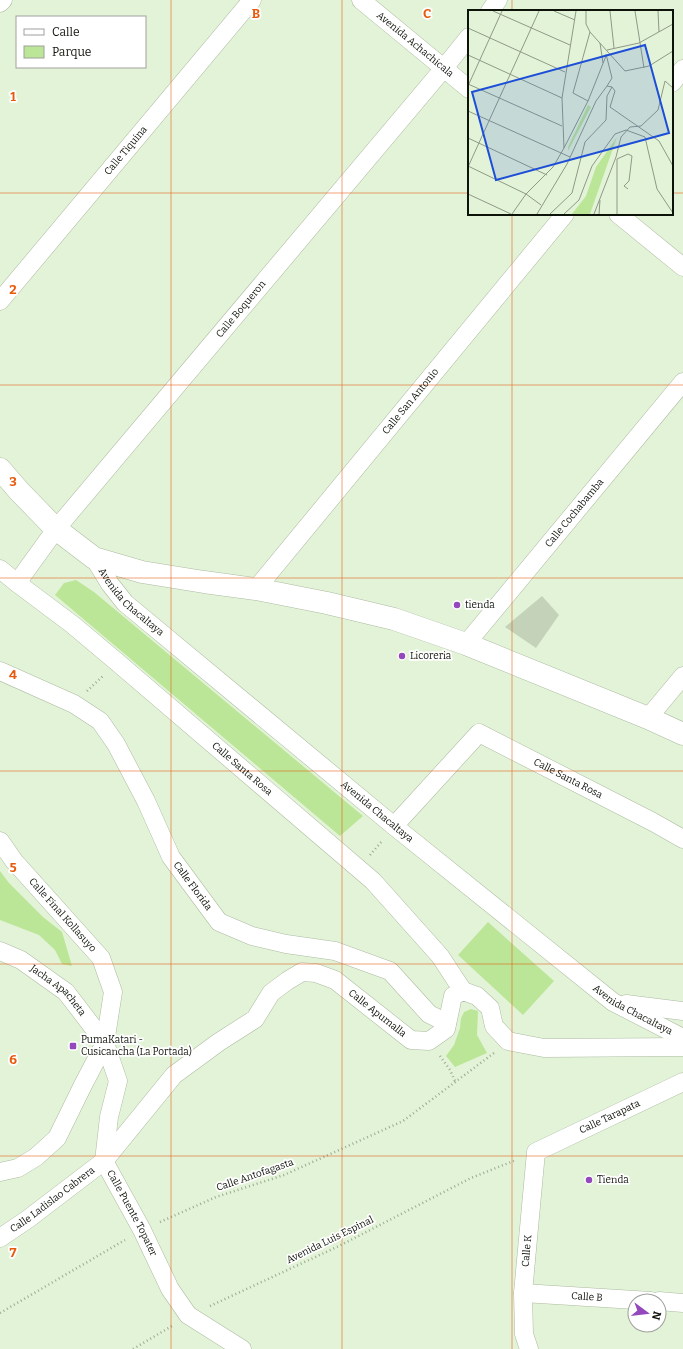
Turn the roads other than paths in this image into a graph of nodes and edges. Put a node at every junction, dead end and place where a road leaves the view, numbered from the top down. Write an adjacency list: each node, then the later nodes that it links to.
1 (3, 0): 5 (street)
2 (252, 0): 15 (street, Calle Tiquina)
3 (361, 0): 8 (street, Avenida Achachicala)
4 (498, 0): 6 (street)
5 (0, 3)
6 (491, 10)
7 (468, 38): 8 (street, Calle Boqueron)
8 (444, 68): 11 (street, Avenida Achachicala); 18 (street, Calle Boqueron)
9 (683, 69): 10 (street)
10 (673, 82)
11 (468, 88)
12 (564, 215): 22 (street, Calle San Antonio)
13 (619, 215): 14 (street)
14 (683, 266)
15 (0, 301)
16 (683, 382): 23 (street, Calle Cochabamba)
17 (0, 469): 18 (street, Avenida Chacaltaya)
18 (56, 529): 19 (street, Avenida Chacaltaya); 21 (street, Calle Boqueron)
19 (94, 558): 22 (street, Avenida Chacaltaya); 28 (street, Avenida Chacaltaya)
20 (0, 569): 21 (street, Calle Santa Rosa)
21 (17, 583): 32 (street, Calle Santa Rosa)
22 (256, 589): 23 (street, Avenida Chacaltaya)
23 (466, 644): 26 (street, Avenida Chacaltaya)
24 (0, 671): 35 (street, Calle Florida)
25 (683, 676): 26 (street)
26 (648, 718): 27 (street, Avenida Chacaltaya)
27 (683, 734)
28 (394, 826): 29 (street, Calle Santa Rosa); 33 (street, Avenida Chacaltaya)
29 (683, 839)
30 (0, 841): 37 (street, Calle Final Kollasuyo)
31 (0, 951): 37 (street, Jacha Apacheta)
32 (463, 991): 35 (street); 38 (street)
33 (613, 1002): 34 (street); 36 (street, Avenida Chacaltaya)
34 (683, 1011)
35 (447, 1023): 41 (street, Calle Apumalla)
36 (683, 1038)
37 (104, 1043): 41 (street, Calle Puente Topater); 42 (street)
38 (683, 1047)
39 (683, 1082): 40 (street, Calle Tarapata)
40 (536, 1152): 44 (street, Calle K)
41 (104, 1161): 43 (street, Calle Ladislao Cabrera); 48 (street, Calle Puente Topater)
42 (0, 1172)
43 (0, 1238)
44 (523, 1293): 45 (street, Calle B); 49 (street, Calle K)
45 (627, 1300)
46 (667, 1302): 47 (street)
47 (683, 1303)
48 (242, 1349)
49 (529, 1349)

